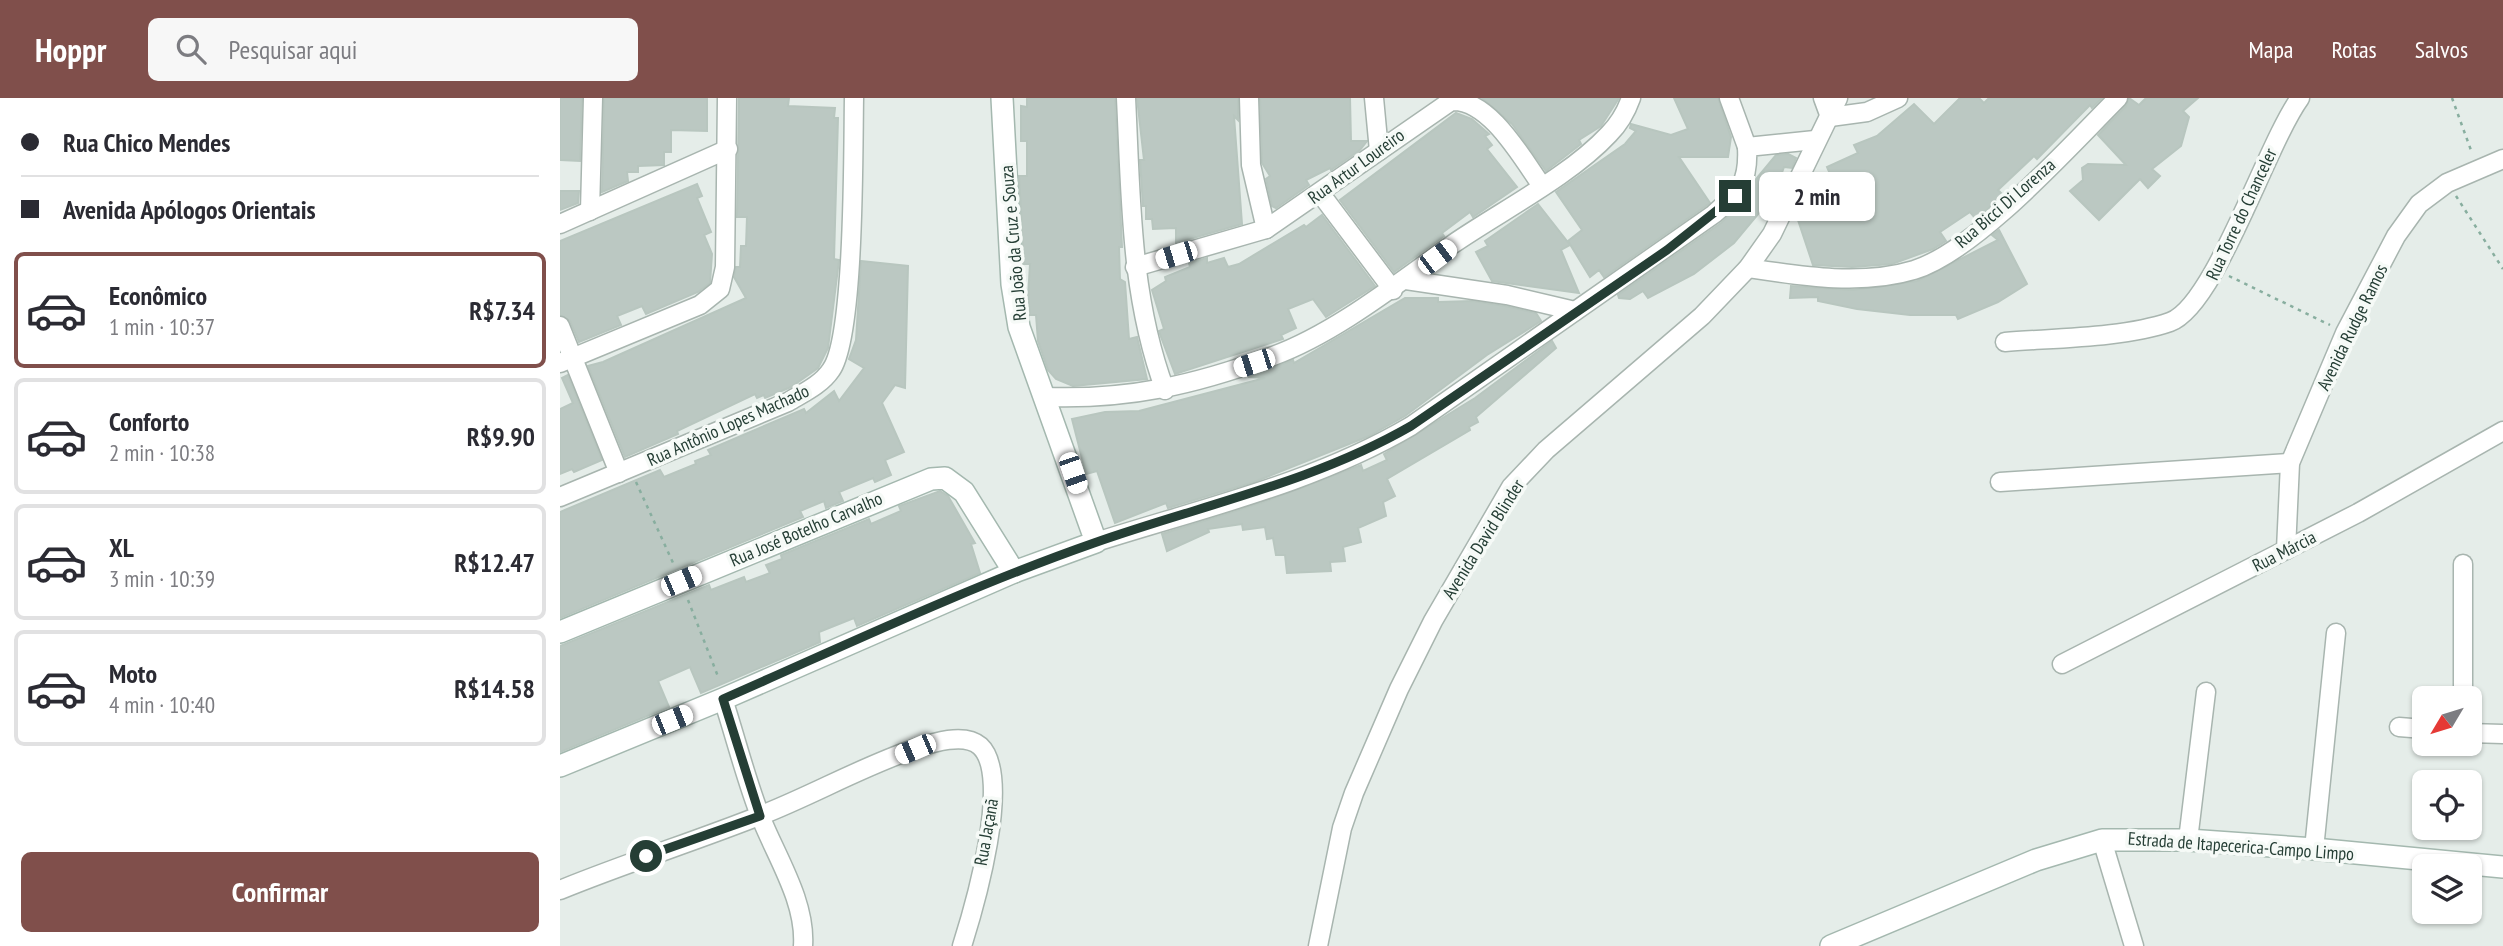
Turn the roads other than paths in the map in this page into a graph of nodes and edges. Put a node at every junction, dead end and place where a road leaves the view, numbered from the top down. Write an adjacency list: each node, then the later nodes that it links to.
1 (593, 98): 23 (street)
2 (727, 98): 18 (street)
3 (854, 98): 37 (street, Rua Antônio Lopes Machado)
4 (1002, 98): 34 (main road, Rua João da Cruz e Souza)
5 (1126, 98): 26 (street)
6 (1250, 98): 25 (street)
7 (1374, 98): 19 (street)
8 (1631, 98): 21 (street)
9 (1729, 98): 17 (street)
10 (1823, 98): 15 (street)
11 (1838, 98): 15 (street, Avenida David Blinder)
12 (1899, 98): 15 (street)
13 (2118, 98): 27 (street, Rua Bicci Di Lorenza)
14 (2300, 98): 31 (street, Rua Torre do Chanceler)
15 (1830, 117): 16 (street, Avenida David Blinder)
16 (1815, 140): 17 (street); 27 (street, Avenida David Blinder)
17 (1747, 148): 29 (street)
18 (728, 149): 23 (street); 32 (street)
19 (1379, 151): 21 (street, Rua Artur Loureiro); 22 (street, Rua Artur Loureiro)
20 (2503, 159): 36 (street, Avenida Rudge Ramos)
21 (1542, 186): 28 (street)
22 (1320, 193): 25 (street, Rua Artur Loureiro); 28 (street)
23 (590, 211): 24 (street)
24 (560, 224)
25 (1266, 229): 26 (street, Rua Artur Loureiro)
26 (1136, 267): 33 (street)
27 (1748, 268): 63 (street, Avenida David Blinder)
28 (1399, 285): 29 (street); 33 (street)
29 (1575, 311): 40 (street)
30 (560, 326): 32 (street)
31 (2005, 342)
32 (567, 361): 37 (street)
33 (1165, 390): 34 (street)
34 (1045, 397): 40 (main road, Rua João da Cruz e Souza)
35 (2503, 431): 41 (street, Rua Márcia)
36 (2290, 463): 38 (street); 41 (street, Avenida Rudge Ramos)
37 (619, 473): 39 (street, Rua Antônio Lopes Machado)
38 (2000, 482)
39 (560, 497)
40 (1096, 542): 43 (main road)
41 (2286, 550): 46 (street, Rua Márcia)
42 (2463, 565): 47 (street)
43 (1014, 572): 44 (main road, Rua José Botelho Carvalho); 49 (main road)
44 (560, 632)
45 (2336, 633): 58 (street)
46 (2062, 664)
47 (2463, 686)
48 (2206, 692): 57 (street)
49 (723, 699): 54 (main road); 55 (street)
50 (2399, 727): 51 (street)
51 (2412, 728)
52 (2482, 733): 53 (street)
53 (2503, 734)
54 (560, 766)
55 (758, 808): 60 (street, Rua Jaçanã); 61 (street); 62 (street, Rua Jaçanã)
56 (2102, 840): 57 (main road, Estrada de Itapecerica-Campo Limpo); 64 (main road, Estrada de Itapecerica-Campo Limpo); 65 (street)
57 (2188, 840): 58 (main road, Estrada de Itapecerica-Campo Limpo)
58 (2314, 849): 59 (main road, Estrada de Itapecerica-Campo Limpo)
59 (2503, 867)
60 (560, 890)
61 (801, 945)
62 (962, 946)
63 (1318, 946)
64 (1831, 946)
65 (2134, 946)

